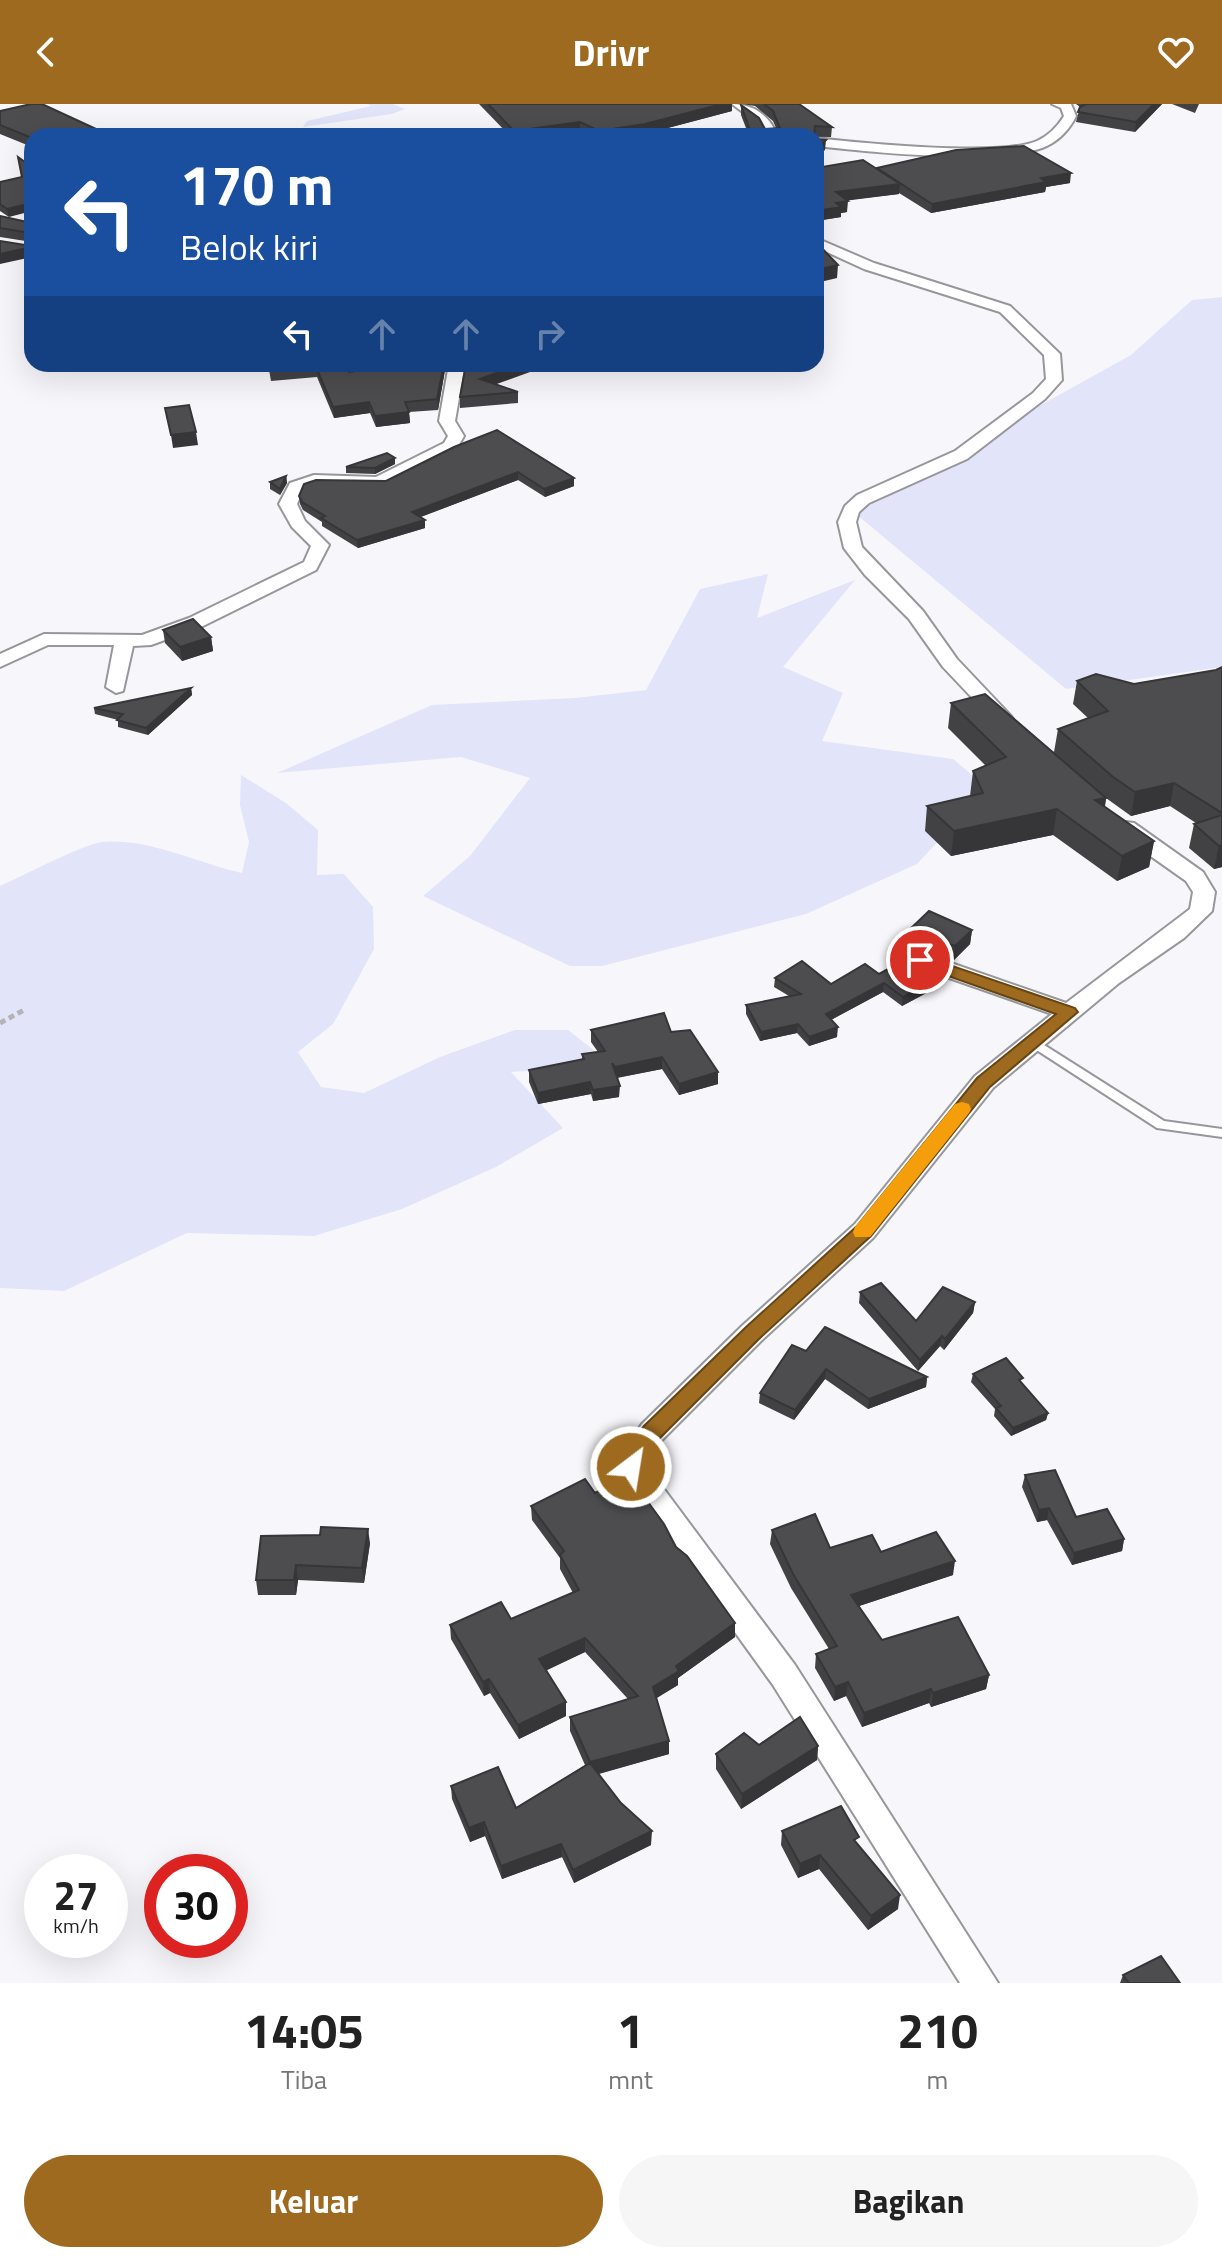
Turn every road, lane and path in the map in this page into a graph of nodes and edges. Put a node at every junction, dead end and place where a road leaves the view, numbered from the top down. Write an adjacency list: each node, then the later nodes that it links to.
1 (738, 104): 3 (street)
2 (1064, 105): 4 (street)
3 (768, 128)
4 (824, 142)
5 (824, 246): 10 (street)
6 (456, 372): 7 (street)
7 (126, 640): 8 (street); 9 (street)
8 (0, 661)
9 (116, 687)
10 (1020, 738)
11 (1103, 808): 14 (street)
12 (920, 960): 14 (street)
13 (24, 1010): 15 (path)
14 (1069, 1012): 16 (street)
15 (0, 1023)
16 (1033, 1042): 17 (lane); 18 (street)
17 (1222, 1133)
18 (980, 1983)

